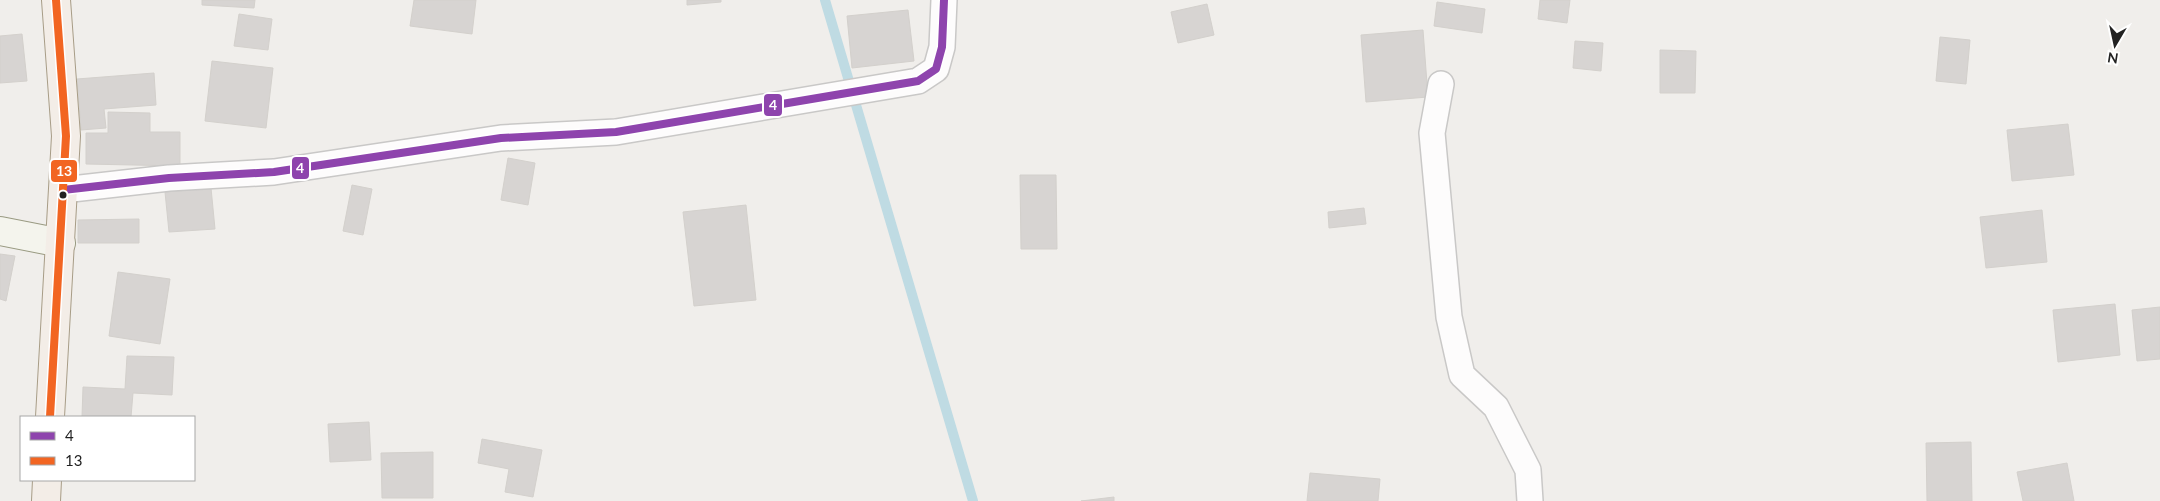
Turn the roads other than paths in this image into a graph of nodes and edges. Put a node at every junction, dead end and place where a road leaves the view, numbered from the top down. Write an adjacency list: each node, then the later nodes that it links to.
1 (56, 0): 4 (main road)
2 (944, 0): 4 (street)
3 (1441, 84): 10 (street)
4 (64, 190): 6 (main road)
5 (0, 230): 6 (street)
6 (61, 243): 7 (main road)
7 (50, 416)
8 (47, 481): 9 (main road)
9 (46, 501)
10 (1530, 501)

